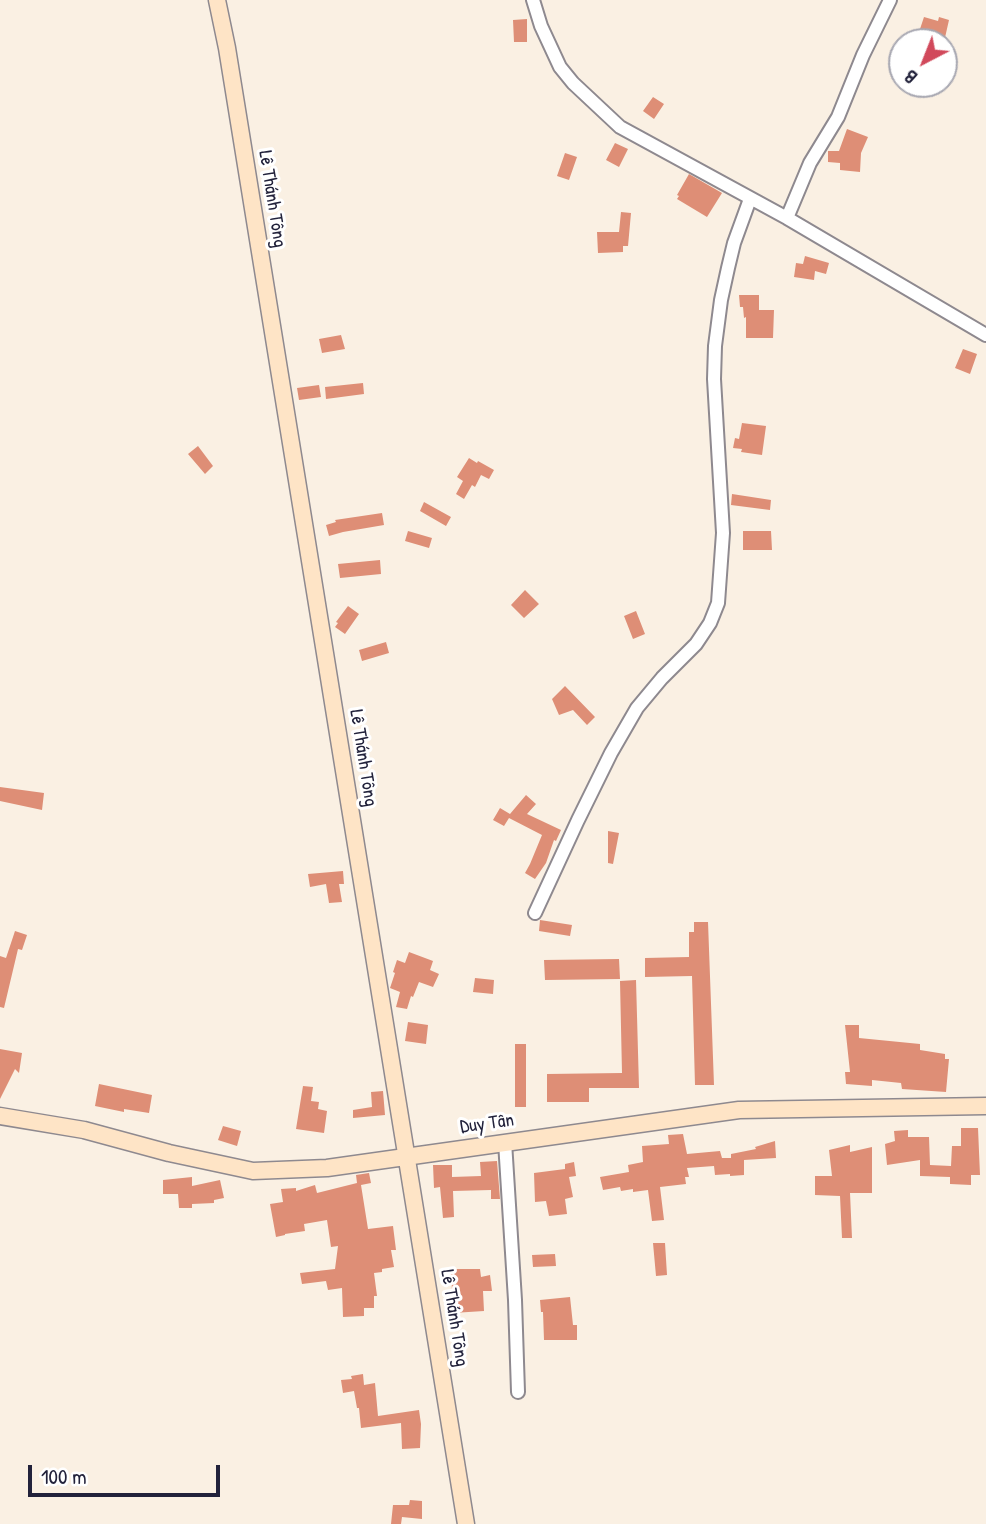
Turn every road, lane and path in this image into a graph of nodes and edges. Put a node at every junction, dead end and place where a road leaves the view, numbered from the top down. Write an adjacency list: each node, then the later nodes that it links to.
1 (216, 0): 11 (street, Lê Thánh Tông)
2 (533, 0): 4 (street)
3 (890, 0): 5 (street)
4 (750, 200): 5 (street); 7 (street)
5 (787, 218): 6 (street)
6 (986, 335)
7 (535, 913)
8 (986, 1106): 10 (street, Duy Tân)
9 (0, 1116): 11 (street, Duy Tân)
10 (505, 1142): 11 (street, Duy Tân); 12 (street)
11 (406, 1156): 13 (street, Lê Thánh Tông)
12 (518, 1392)
13 (466, 1524)

